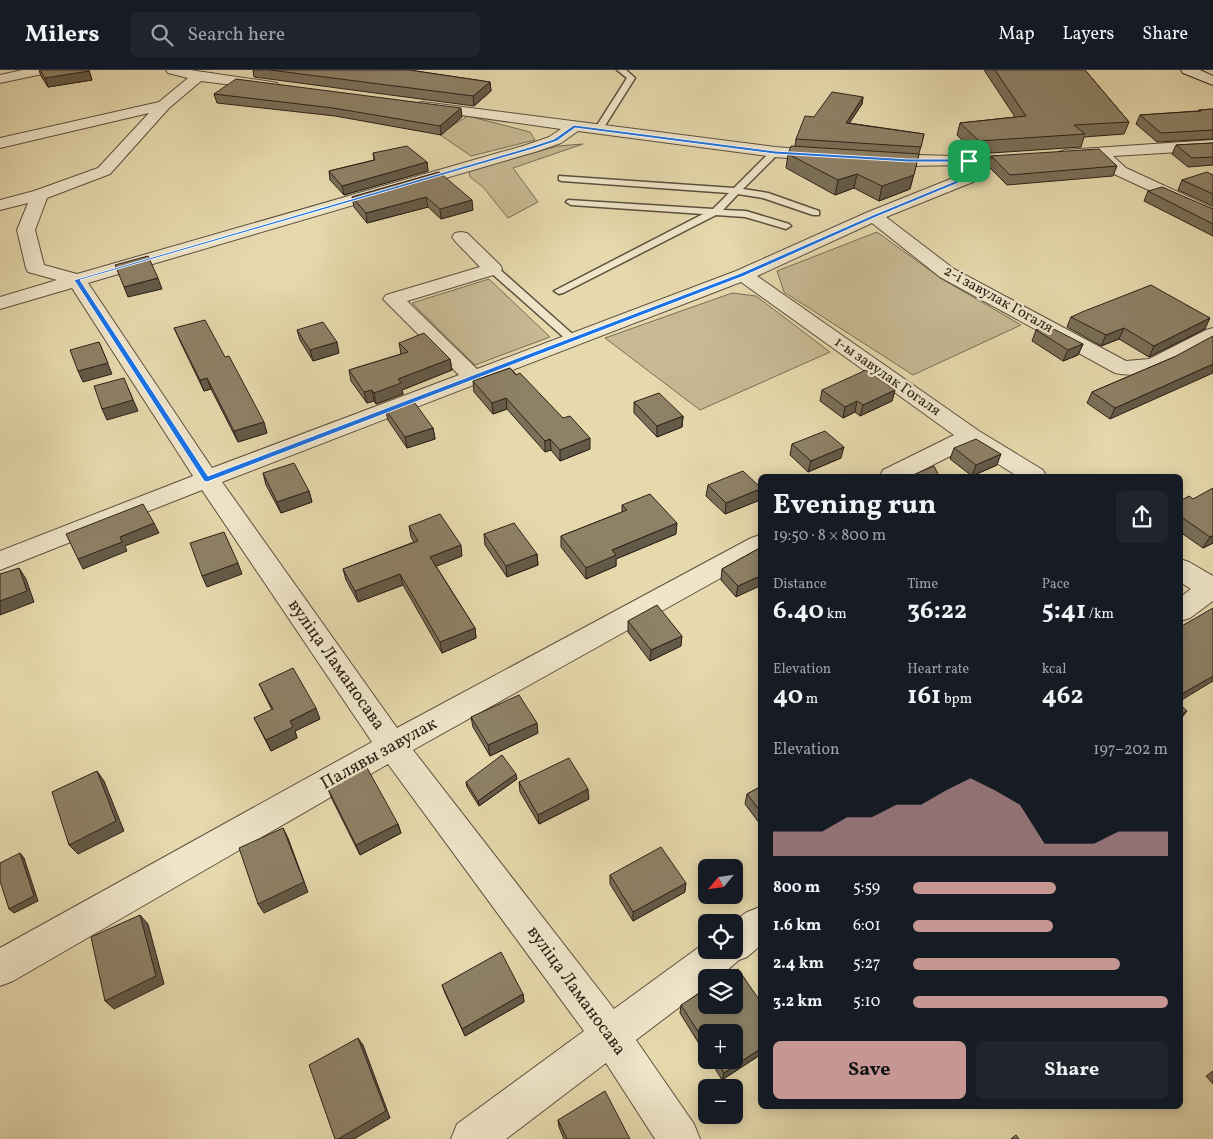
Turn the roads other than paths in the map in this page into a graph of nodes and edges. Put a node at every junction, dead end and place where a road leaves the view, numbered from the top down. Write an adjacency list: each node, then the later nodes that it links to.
1 (42, 70): 6 (street)
2 (174, 70): 5 (street)
3 (621, 70): 12 (lane)
4 (1188, 70): 7 (street)
5 (198, 76): 8 (street); 10 (street)
6 (0, 79)
7 (1213, 81)
8 (287, 88)
9 (406, 104): 11 (street)
10 (164, 105): 13 (street); 24 (street)
11 (574, 127): 12 (street); 35 (street)
12 (598, 130): 15 (street)
13 (0, 143)
14 (1213, 144): 16 (street)
15 (775, 152): 18 (street); 23 (lane)
16 (1100, 153): 17 (street); 29 (street)
17 (1052, 156)
18 (842, 157)
19 (861, 158): 21 (street)
20 (1006, 159): 21 (street)
21 (969, 161): 30 (street)
22 (562, 178): 23 (lane)
23 (737, 191): 27 (lane); 28 (lane)
24 (40, 195): 26 (street); 35 (street)
25 (572, 202): 27 (lane)
26 (0, 205)
27 (716, 211): 31 (lane); 36 (lane)
28 (816, 213)
29 (1213, 215)
30 (874, 216): 34 (street); 38 (street, 2-і завулак Гогаля)
31 (786, 226)
32 (461, 237): 33 (street)
33 (493, 269): 39 (lane); 40 (street)
34 (742, 275): 39 (street); 41 (street, 1-ы завулак Гогаля)
35 (76, 280): 37 (street); 44 (street, вуліца Ламаносава)
36 (559, 291)
37 (0, 302)
38 (1213, 334)
39 (573, 340): 40 (street)
40 (474, 377): 44 (street)
41 (971, 436): 42 (street); 43 (street, 1-ы завулак Гогаля)
42 (896, 474)
43 (1031, 474)
44 (207, 479): 46 (street); 50 (street, вуліца Ламаносава)
45 (758, 545): 50 (street, Палявы завулак)
46 (0, 561)
47 (1183, 571): 48 (street)
48 (1212, 588): 49 (street)
49 (1183, 609)
50 (392, 746): 54 (street, Палявы завулак); 55 (street, вуліца Ламаносава)
51 (758, 926): 52 (street)
52 (743, 937)
53 (714, 959): 55 (street)
54 (0, 968)
55 (611, 1036): 56 (street); 57 (street, вуліца Ламаносава)
56 (472, 1139)
57 (678, 1139)

